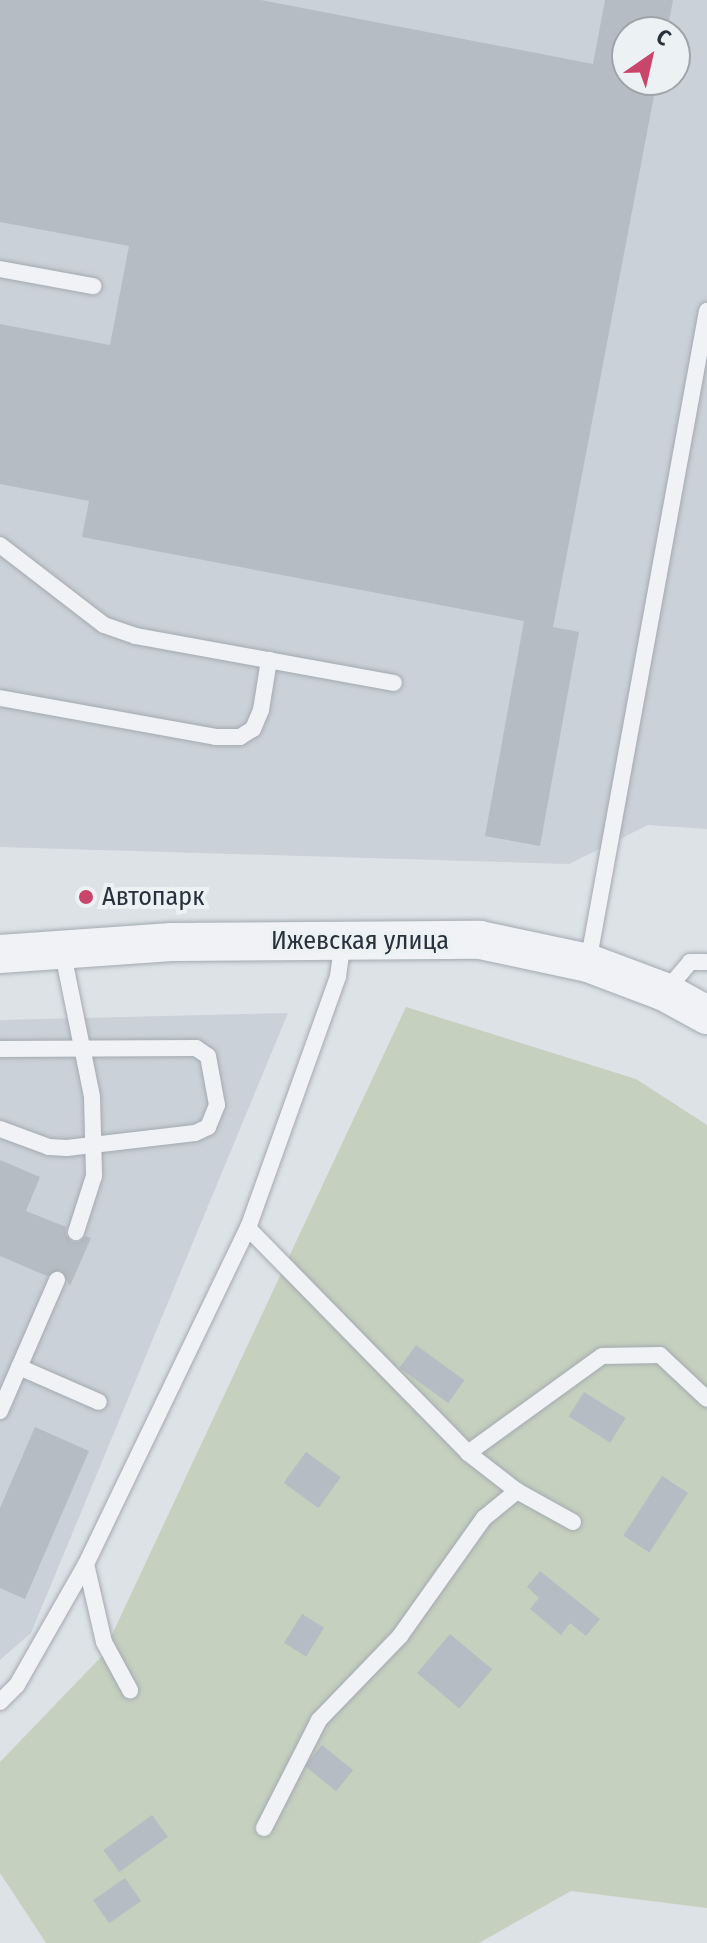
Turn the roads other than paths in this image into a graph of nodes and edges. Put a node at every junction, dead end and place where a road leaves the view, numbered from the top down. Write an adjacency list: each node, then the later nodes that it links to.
1 (0, 269): 2 (lane)
2 (93, 286)
3 (707, 311): 12 (lane)
4 (0, 545): 5 (lane)
5 (269, 660): 6 (lane); 7 (lane)
6 (394, 683)
7 (0, 698)
8 (344, 940): 9 (street, Ижевская улица); 12 (street, Ижевская улица); 19 (lane)
9 (62, 949): 10 (street, Ижевская улица); 15 (lane)
10 (0, 954)
11 (707, 962): 13 (lane)
12 (588, 963): 13 (street, Ижевская улица)
13 (665, 992): 14 (street, Ижевская улица)
14 (707, 1015)
15 (82, 1047): 16 (lane); 18 (lane); 18 (lane)
16 (0, 1049)
17 (0, 1129): 18 (lane)
18 (93, 1145): 20 (lane)
19 (248, 1228): 26 (lane); 29 (lane)
20 (76, 1232)
21 (57, 1280): 22 (lane)
22 (19, 1367): 24 (lane); 25 (lane)
23 (707, 1399): 26 (lane)
24 (99, 1402)
25 (0, 1411)
26 (468, 1453): 27 (lane)
27 (517, 1491): 28 (lane); 32 (lane)
28 (573, 1522)
29 (86, 1564): 30 (lane); 31 (lane)
30 (130, 1690)
31 (0, 1702)
32 (264, 1828)

